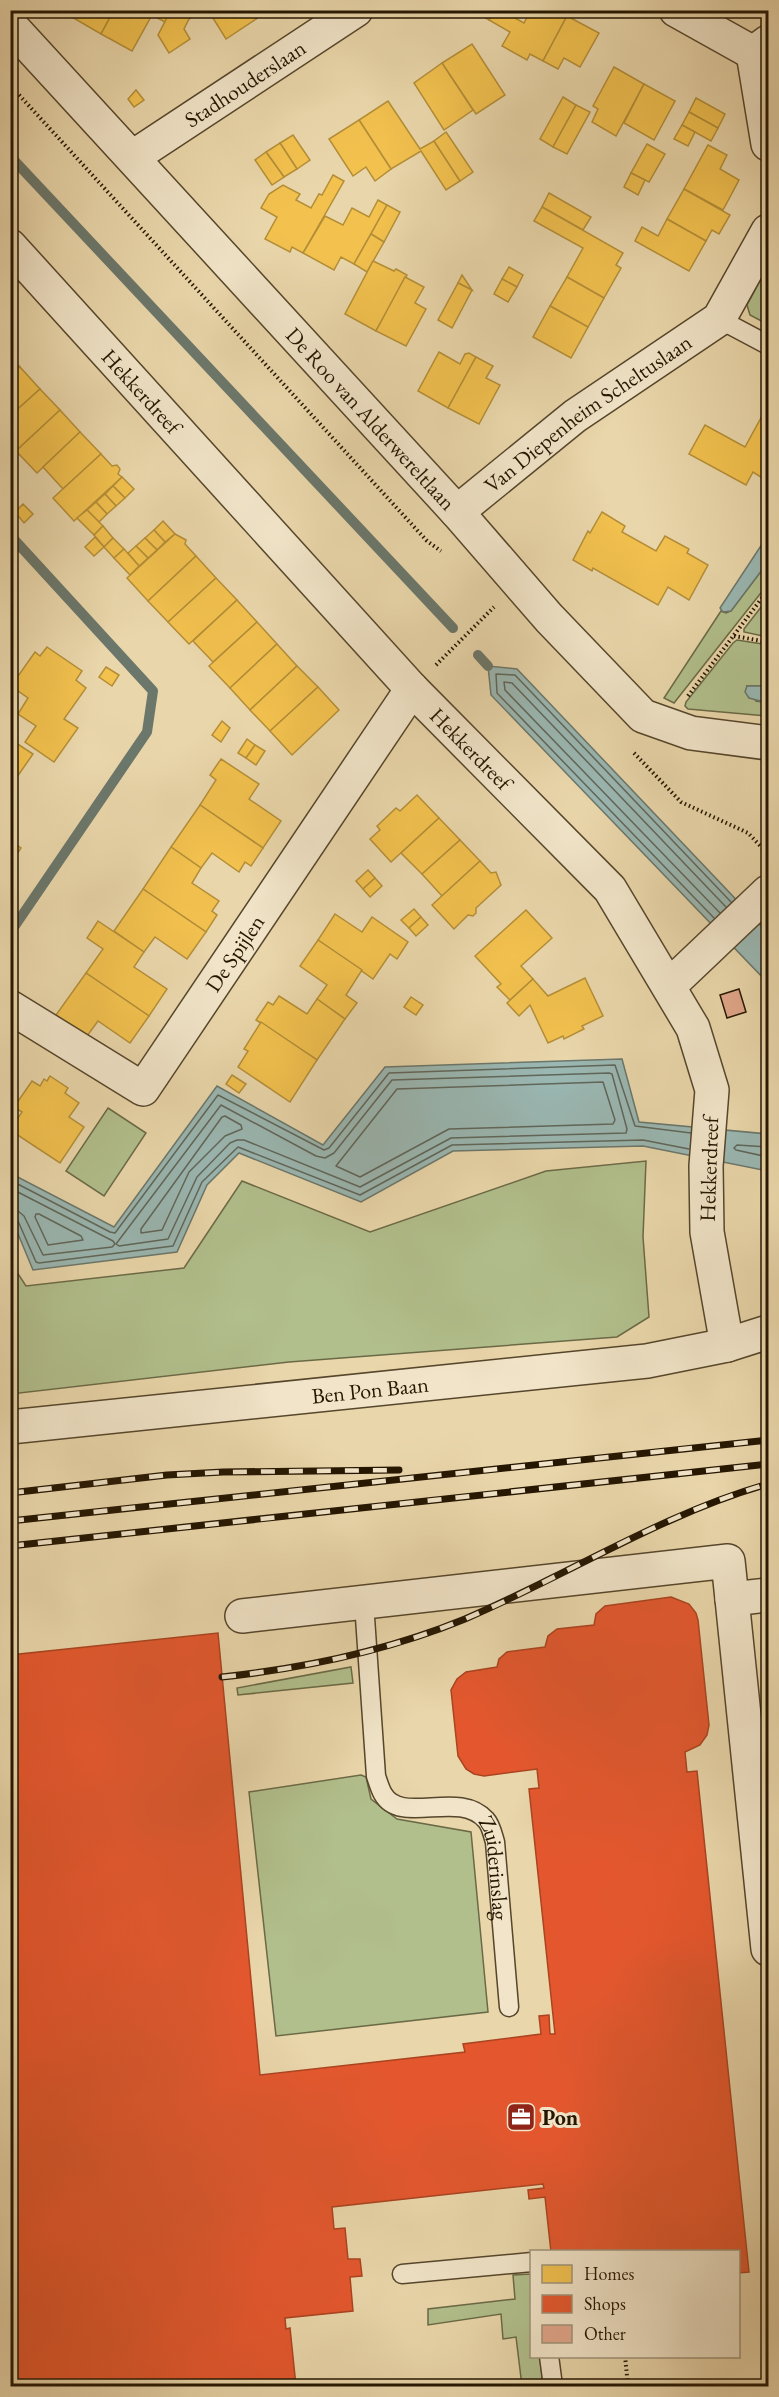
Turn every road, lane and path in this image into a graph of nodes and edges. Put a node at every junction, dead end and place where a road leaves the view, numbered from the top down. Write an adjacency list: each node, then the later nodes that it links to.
1 (356, 10): 6 (street, Stadhouderslaan)
2 (676, 10): 4 (street)
3 (10, 25): 6 (street, De Roo van Alderwereltlaan)
4 (761, 47): 5 (street)
5 (768, 144)
6 (133, 158): 11 (street, De Roo van Alderwereltlaan)
7 (768, 231): 9 (street, Van Diepenheim Scheltuslaan)
8 (10, 246): 16 (street, Hekkerdreef)
9 (719, 319): 10 (lane); 11 (street, Van Diepenheim Scheltuslaan)
10 (768, 345)
11 (457, 512): 17 (street, De Roo van Alderwereltlaan)
12 (768, 590): 14 (path)
13 (497, 604): 16 (path)
14 (733, 636): 15 (path); 17 (path)
15 (768, 642)
16 (412, 689): 20 (street, Hekkerdreef); 21 (street, De Spijlen)
17 (665, 725): 18 (street, De Roo van Alderwereltlaan)
18 (768, 743)
19 (763, 897): 20 (street)
20 (669, 986): 23 (street, Hekkerdreef)
21 (10, 1007)
22 (768, 1332): 23 (street, Ben Pon Baan)
23 (727, 1345): 24 (street, Ben Pon Baan); 25 (street, Ben Pon Baan)
24 (768, 1351)
25 (10, 1426)
26 (768, 1594): 27 (street)
27 (732, 1599): 28 (street); 30 (street)
28 (364, 1603): 29 (street); 31 (lane, Zuiderinslag)
29 (242, 1616)
30 (768, 1949)
31 (508, 2007)
32 (530, 2262): 33 (lane)
33 (402, 2274)
34 (549, 2358): 36 (lane)
35 (625, 2358): 37 (path)
36 (553, 2386)
37 (628, 2386)

